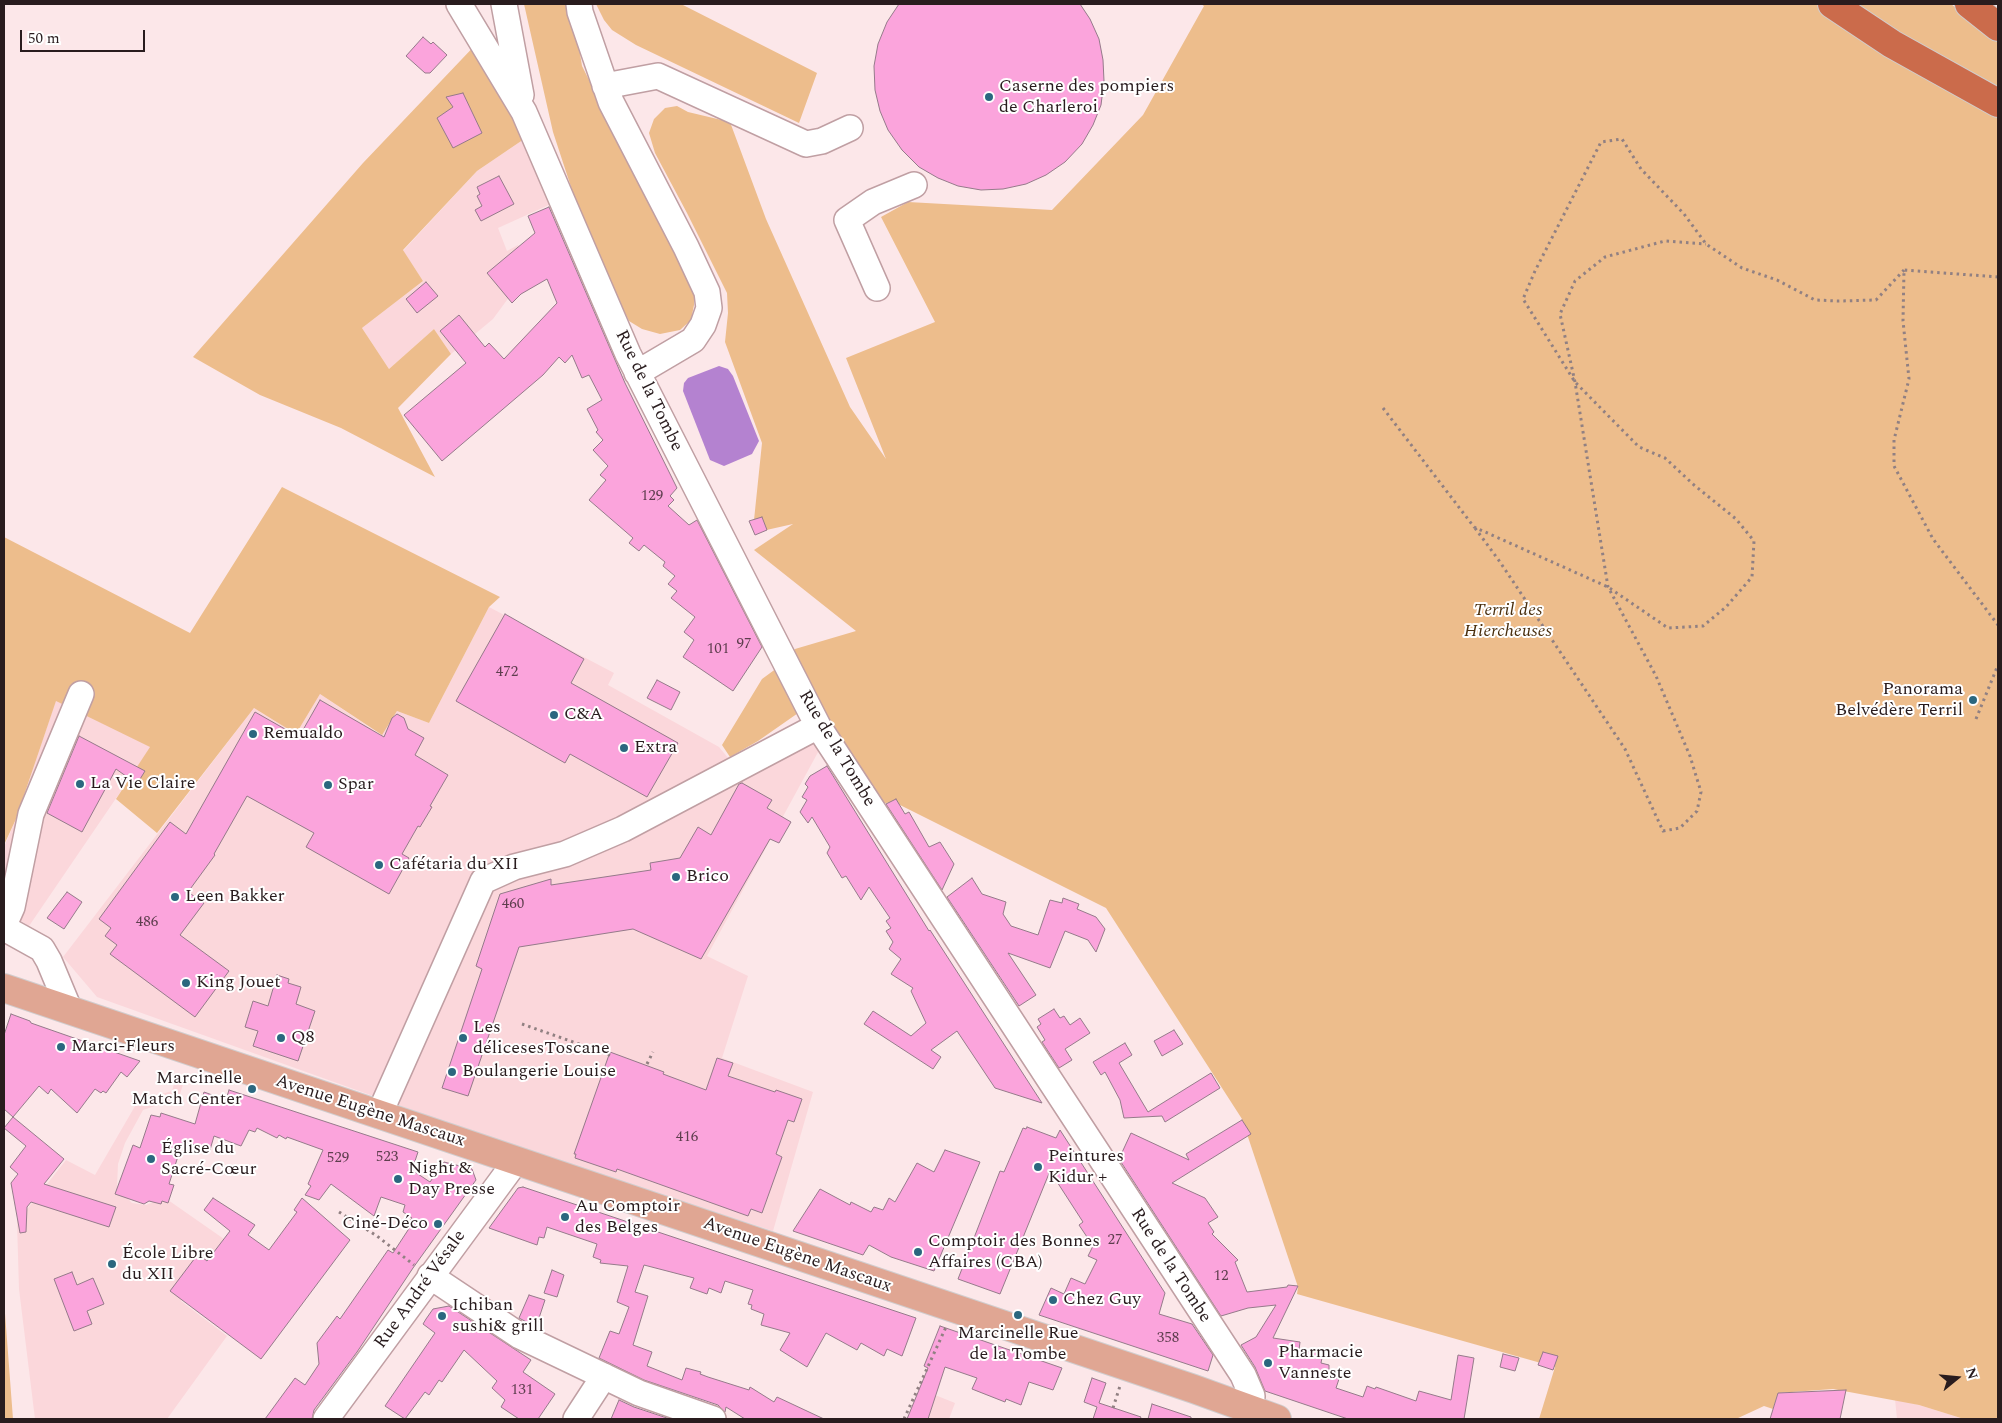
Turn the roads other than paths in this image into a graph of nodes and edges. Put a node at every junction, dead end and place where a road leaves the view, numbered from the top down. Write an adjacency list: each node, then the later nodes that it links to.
1 (459, 4): 9 (street, Rue de la Tombe)
2 (504, 4): 9 (street, Rue de la Tombe)
3 (579, 4): 7 (street)
4 (1832, 4): 8 (highway)
5 (1969, 4): 6 (highway)
6 (1998, 27)
7 (605, 86): 10 (street); 13 (street)
8 (1998, 103)
9 (524, 112): 13 (street, Rue de la Tombe)
10 (850, 128)
11 (914, 185): 12 (street)
12 (878, 288)
13 (637, 373): 15 (street, Rue de la Tombe)
14 (81, 694): 16 (street)
15 (818, 726): 19 (street); 22 (street, Rue de la Tombe)
16 (4, 926): 18 (street)
17 (4, 988): 18 (main road, Avenue Eugène Mascaux)
18 (69, 1009): 19 (main road, Avenue Eugène Mascaux)
19 (379, 1115): 20 (main road, Avenue Eugène Mascaux)
20 (516, 1161): 21 (street, Rue André Vésale); 24 (main road, Avenue Eugène Mascaux)
21 (430, 1276): 23 (street); 26 (street, Rue André Vésale)
22 (1222, 1345): 24 (street, Rue de la Tombe); 25 (street, Rue de la Tombe)
23 (604, 1376): 27 (street); 28 (street)
24 (1223, 1400): 25 (main road, Avenue Eugène Mascaux)
25 (1252, 1410): 29 (main road, Avenue Eugène Mascaux)
26 (326, 1419)
27 (576, 1419)
28 (713, 1419)
29 (1277, 1419)

